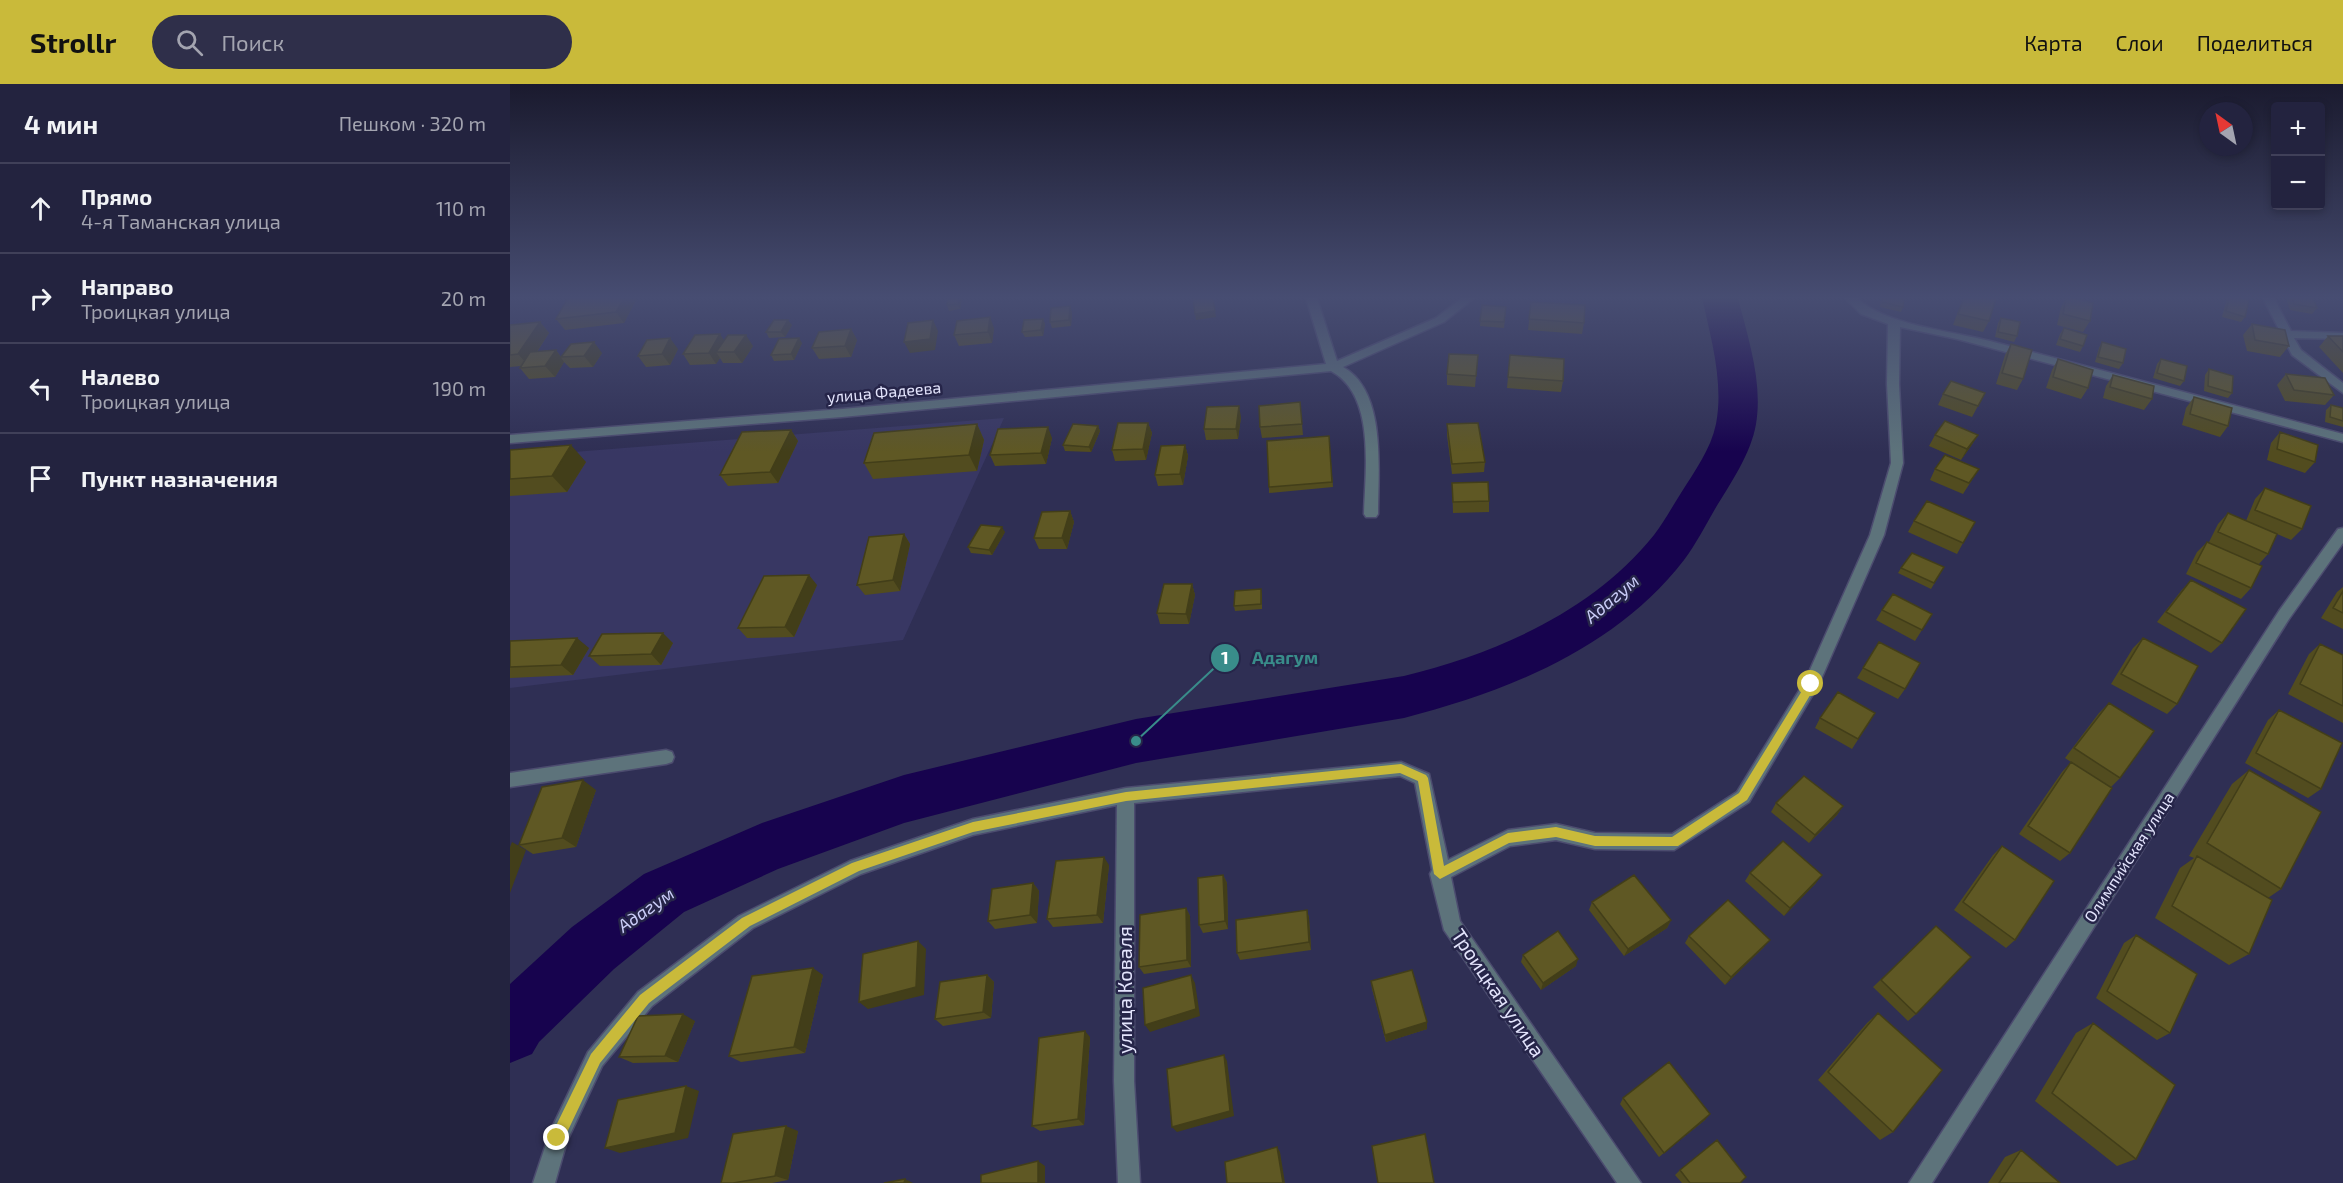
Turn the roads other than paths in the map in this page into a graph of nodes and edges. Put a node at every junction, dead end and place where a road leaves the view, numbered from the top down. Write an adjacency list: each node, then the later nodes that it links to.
1 (1327, 349): 6 (street)
2 (1373, 349): 6 (street, улица Фадеева)
3 (1894, 349): 15 (street)
4 (2008, 349): 8 (street)
5 (2295, 349): 7 (street)
6 (1333, 367): 9 (street, улица Фадеева); 10 (street)
7 (2343, 389)
8 (2343, 438)
9 (510, 439)
10 (1371, 514)
11 (2343, 533): 19 (street, Олимпийская улица)
12 (666, 757): 13 (street)
13 (510, 780)
14 (1126, 796): 15 (street, Троицкая улица); 16 (street, Троицкая улица); 17 (street, улица Коваля)
15 (1440, 874): 18 (street, Троицкая улица)
16 (544, 1183)
17 (1129, 1183)
18 (1630, 1183)
19 (1920, 1183)

